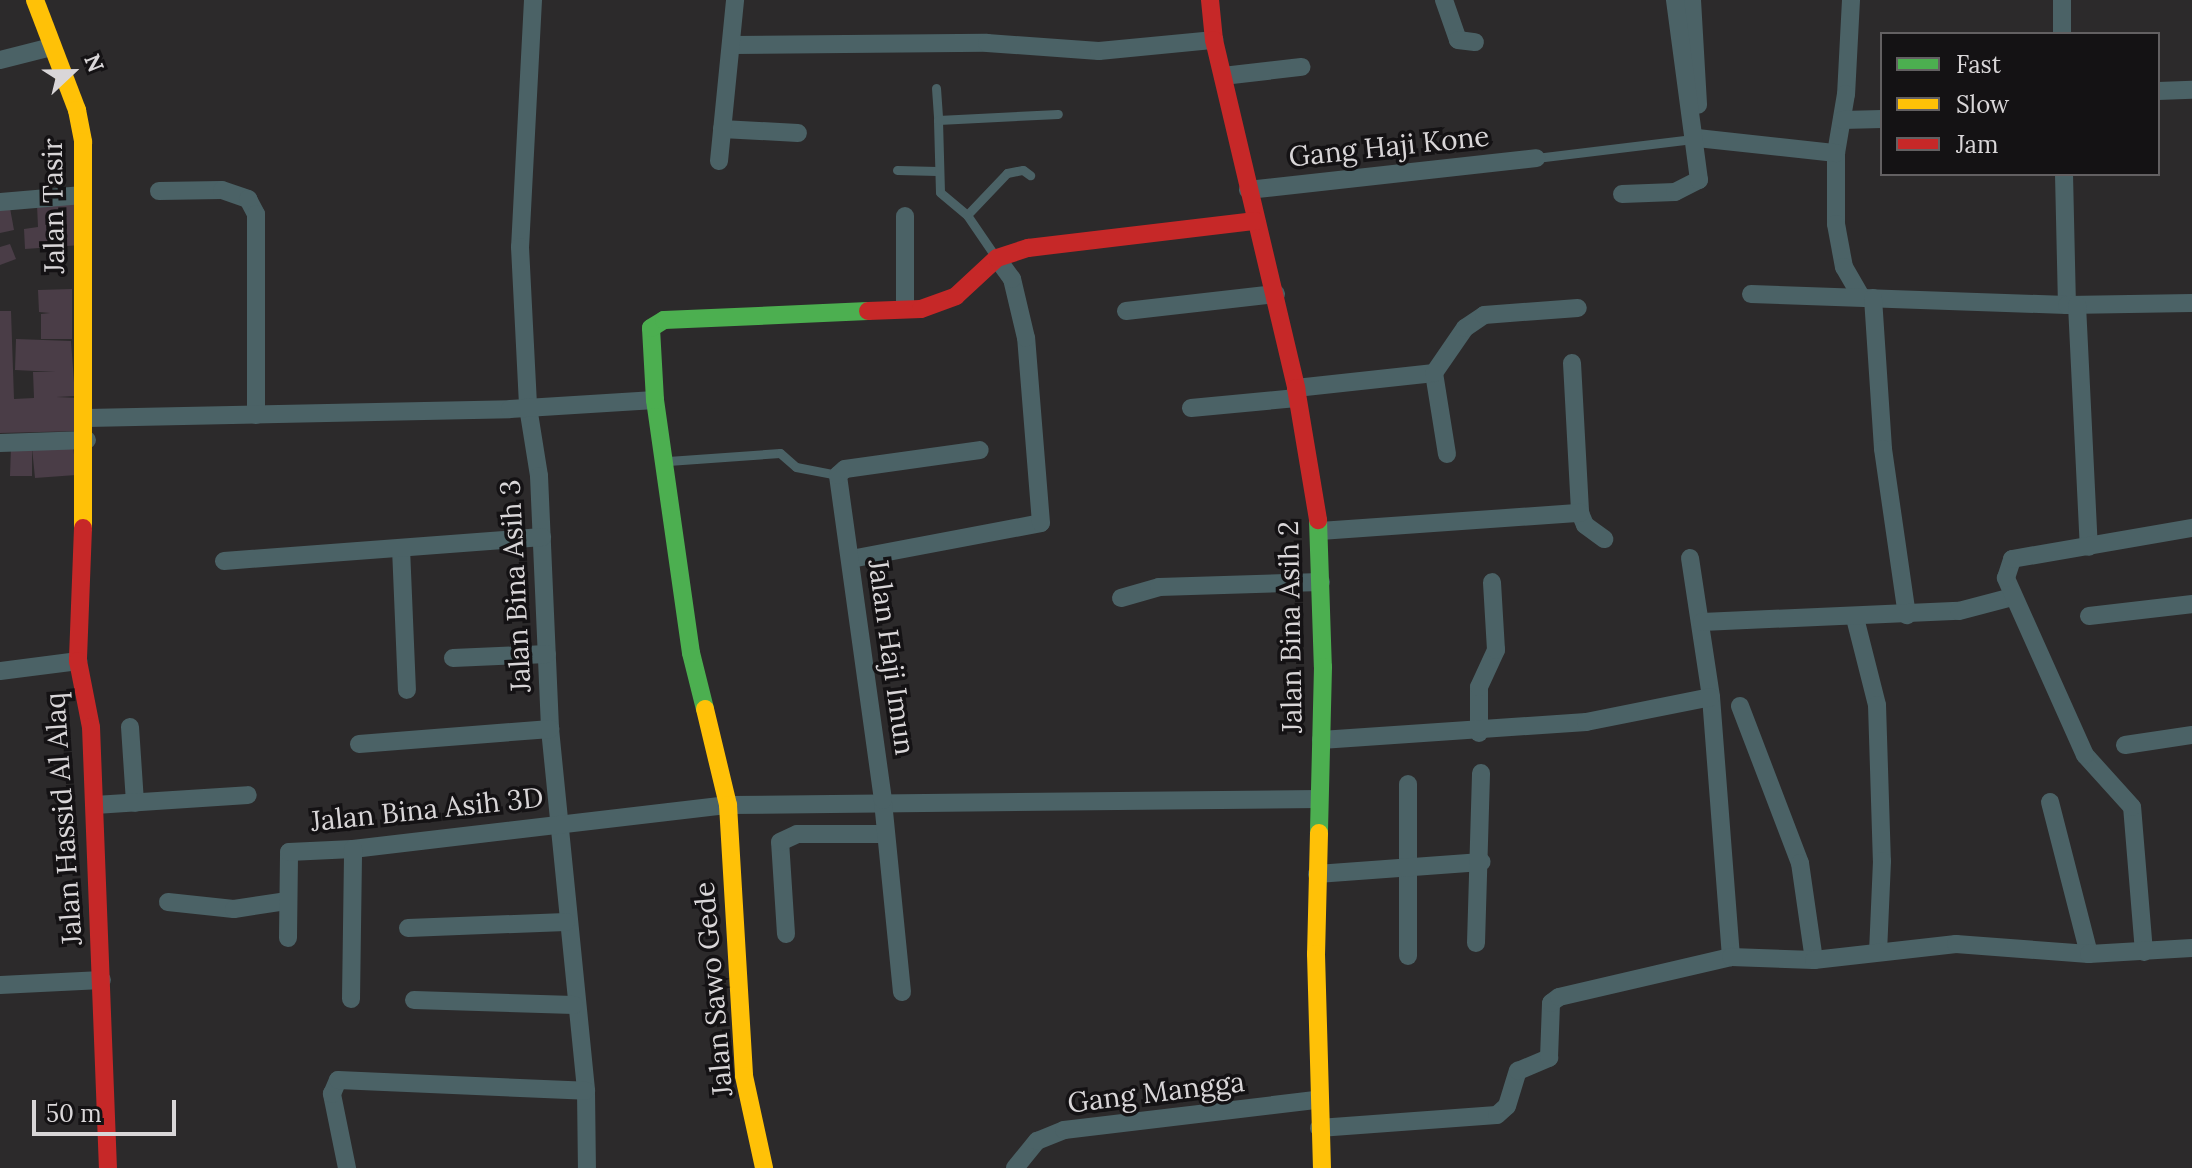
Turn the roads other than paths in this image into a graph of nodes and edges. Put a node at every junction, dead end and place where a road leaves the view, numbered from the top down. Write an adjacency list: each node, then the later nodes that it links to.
1 (35, 0): 14 (street, Jalan Tasir)
2 (533, 0): 57 (street, Jalan Bina Asih 3)
3 (735, 0): 13 (street)
4 (1210, 0): 11 (street, Jalan Bina Asih 2)
5 (1444, 0): 12 (street)
6 (1675, 0): 28 (street)
7 (1692, 0): 21 (street)
8 (1851, 0): 25 (street)
9 (2062, 0): 10 (street)
10 (2062, 32)
11 (1214, 40): 13 (street); 17 (street, Jalan Bina Asih 2)
12 (1475, 42)
13 (733, 45): 26 (street)
14 (51, 47): 15 (street); 39 (street, Jalan Tasir)
15 (0, 60)
16 (1301, 67): 17 (street)
17 (1223, 76): 36 (street, Jalan Bina Asih 2)
18 (936, 88): 24 (lane)
19 (2192, 90): 20 (street)
20 (2160, 91)
21 (1698, 113)
22 (1058, 114): 24 (lane)
23 (1880, 119): 25 (street)
24 (938, 120): 33 (lane)
25 (1842, 120): 29 (street)
26 (722, 129): 27 (street); 31 (street)
27 (798, 133)
28 (1697, 138): 29 (street); 30 (lane); 38 (street)
29 (1836, 153): 47 (street)
30 (1536, 158): 36 (street, Gang Haji Kone)
31 (719, 161)
32 (897, 170): 33 (lane)
33 (937, 171): 41 (lane)
34 (1030, 175): 41 (lane)
35 (2064, 176): 49 (street)
36 (1248, 190): 43 (street, Jalan Bina Asih 2)
37 (159, 191): 59 (street)
38 (1622, 194)
39 (83, 195): 40 (street); 60 (street, Jalan Tasir)
40 (0, 202)
41 (967, 215): 44 (lane)
42 (905, 216): 50 (street)
43 (1255, 221): 44 (street); 45 (street, Jalan Bina Asih 2)
44 (997, 258): 50 (street, Jalan Sawo Gede); 75 (street)
45 (1276, 294): 52 (street); 55 (street, Jalan Bina Asih 2)
46 (1751, 294): 47 (street)
47 (1866, 297): 49 (street); 82 (street)
48 (2192, 303): 49 (street)
49 (2072, 305): 72 (street)
50 (905, 307): 56 (street, Jalan Sawo Gede)
51 (1578, 308): 54 (street)
52 (1126, 311)
53 (1572, 363): 67 (street)
54 (1434, 373): 55 (street); 64 (street)
55 (1296, 393): 58 (street); 69 (street, Jalan Bina Asih 2)
56 (655, 400): 57 (street); 65 (street, Jalan Sawo Gede)
57 (528, 407): 59 (street); 70 (street, Jalan Bina Asih 3)
58 (1191, 408)
59 (256, 415): 60 (street)
60 (87, 418): 61 (street, Jalan Hassid Al Alaq)
61 (87, 440): 62 (street); 88 (street, Jalan Hassid Al Alaq)
62 (0, 443)
63 (980, 450): 66 (street)
64 (1447, 454)
65 (667, 461): 66 (lane); 108 (street, Jalan Sawo Gede)
66 (838, 475): 75 (street, Jalan Haji Imun)
67 (1580, 513): 69 (street); 71 (street)
68 (2192, 528): 72 (street)
69 (1320, 531): 77 (street, Jalan Bina Asih 2)
70 (542, 537): 73 (street); 86 (street, Jalan Bina Asih 3)
71 (1604, 539)
72 (2089, 547): 79 (street)
73 (401, 548): 76 (street); 90 (street)
74 (1690, 558): 85 (street)
75 (851, 559): 104 (street, Jalan Haji Imun)
76 (224, 561)
77 (1321, 582): 80 (street); 97 (street, Jalan Bina Asih 2)
78 (1492, 582): 95 (street)
79 (2012, 597): 82 (street); 124 (street)
80 (1121, 598)
81 (2192, 604): 83 (street)
82 (1907, 615): 84 (street)
83 (2089, 616)
84 (1855, 618): 85 (street); 123 (street)
85 (1702, 622): 91 (street)
86 (547, 654): 87 (street); 94 (street, Jalan Bina Asih 3)
87 (453, 658)
88 (78, 661): 89 (street); 107 (street, Jalan Hassid Al Alaq)
89 (0, 671)
90 (407, 690)
91 (1711, 697): 95 (street); 127 (street)
92 (1740, 706): 128 (street)
93 (130, 727): 106 (street)
94 (550, 729): 98 (street); 109 (street, Jalan Bina Asih 3)
95 (1479, 733): 97 (street)
96 (2192, 735): 99 (street)
97 (1321, 740): 103 (street, Jalan Bina Asih 2)
98 (359, 744)
99 (2125, 745)
100 (1481, 773): 112 (street)
101 (1408, 784): 113 (street)
102 (248, 795): 106 (street)
103 (1319, 799): 104 (street, Jalan Bina Asih 3D); 114 (street, Jalan Bina Asih 2)
104 (883, 800): 108 (street, Jalan Bina Asih 3D); 110 (street, Jalan Haji Imun)
105 (2050, 802): 125 (street)
106 (135, 803): 107 (street)
107 (95, 805): 129 (street, Jalan Hassid Al Alaq)
108 (728, 805): 109 (street, Jalan Bina Asih 3D); 141 (street, Jalan Sawo Gede)
109 (561, 822): 111 (street, Jalan Bina Asih 3D); 117 (street, Jalan Bina Asih 3)
110 (885, 834): 119 (street); 131 (street, Jalan Haji Imun)
111 (353, 849): 115 (street, Jalan Bina Asih 3D); 132 (street)
112 (1482, 862): 113 (street); 121 (street)
113 (1412, 867): 114 (street); 126 (street)
114 (1317, 874): 136 (street, Jalan Bina Asih 2)
115 (287, 901): 116 (street); 120 (street, Jalan Bina Asih 3D)
116 (168, 902)
117 (566, 922): 118 (street); 134 (street, Jalan Bina Asih 3)
118 (408, 928)
119 (786, 934)
120 (288, 938)
121 (1476, 943)
122 (2192, 948): 124 (street)
123 (1878, 952): 125 (street); 128 (street)
124 (2144, 952): 125 (street)
125 (2089, 954)
126 (1408, 956)
127 (1731, 957): 128 (street); 137 (street)
128 (1814, 960)
129 (102, 980): 130 (street); 138 (street, Jalan Hassid Al Alaq)
130 (0, 985)
131 (902, 992)
132 (351, 999)
133 (414, 1000): 134 (street)
134 (574, 1005): 135 (street, Jalan Bina Asih 3)
135 (586, 1091): 139 (street); 140 (street, Jalan Bina Asih 3)
136 (1317, 1100): 137 (street, Jalan Bina Asih 2); 142 (street, Gang Mangga)
137 (1319, 1128): 143 (street, Jalan Bina Asih 2)
138 (108, 1168)
139 (347, 1168)
140 (587, 1168)
141 (764, 1168)
142 (1015, 1168)
143 (1322, 1168)

